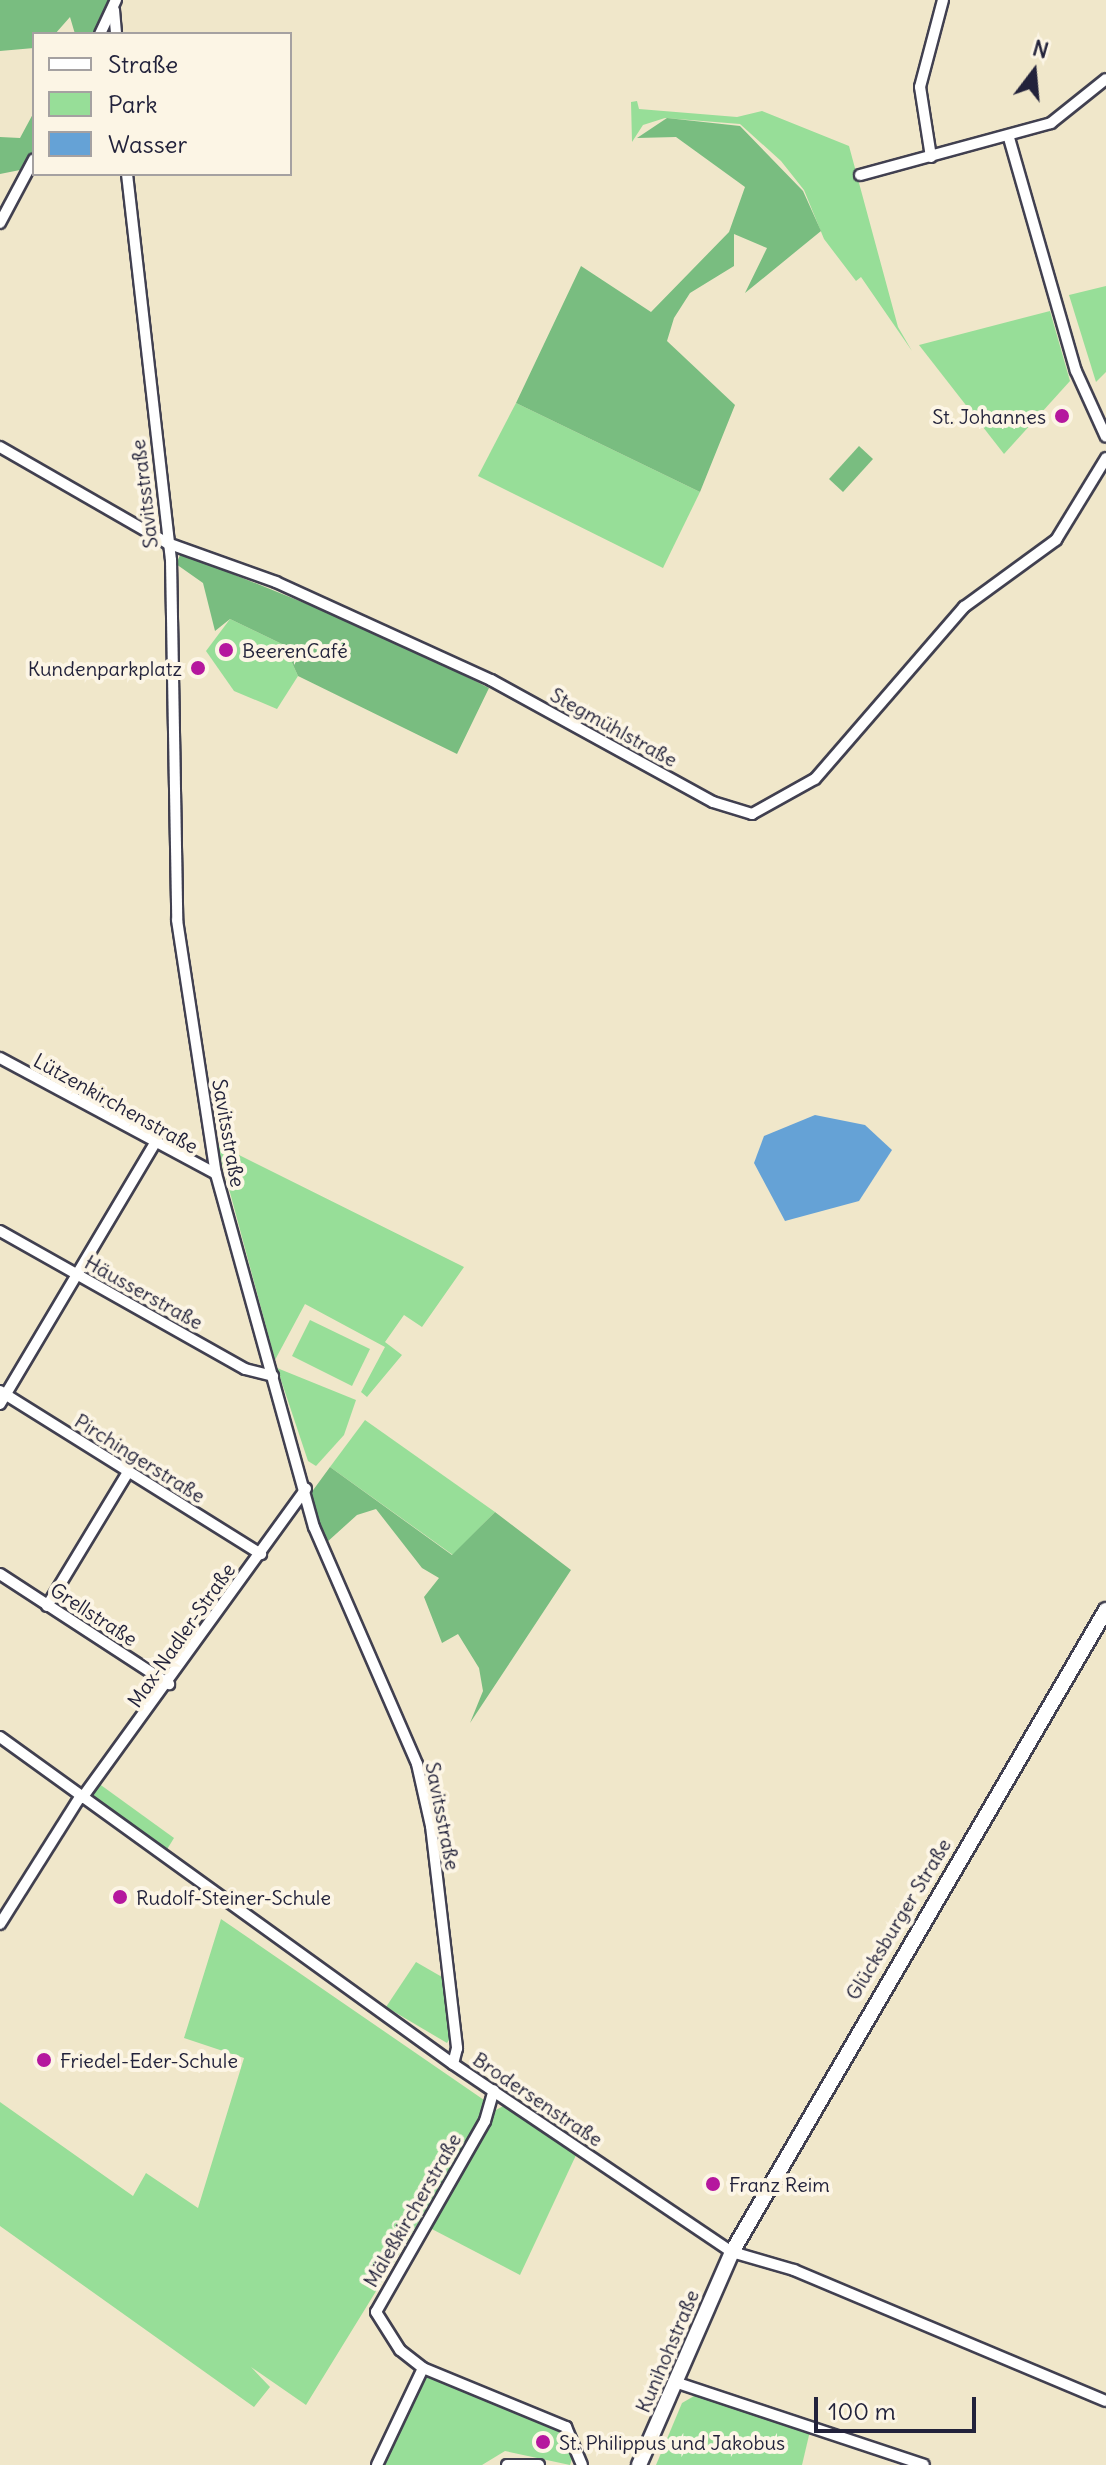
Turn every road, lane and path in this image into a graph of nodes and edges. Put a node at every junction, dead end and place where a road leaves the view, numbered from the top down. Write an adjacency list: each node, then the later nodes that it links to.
1 (943, 0): 7 (street)
2 (115, 4): 3 (street); 4 (street)
3 (101, 32)
4 (116, 32)
5 (1106, 79): 6 (street)
6 (1009, 138): 7 (street); 12 (street)
7 (931, 157): 9 (street)
8 (32, 163): 11 (street)
9 (860, 175)
10 (127, 176): 15 (street, Savitsstraße)
11 (0, 223)
12 (1106, 437)
13 (0, 447): 15 (street, Stegmühlstraße)
14 (1106, 458): 15 (street, Stegmühlstraße)
15 (167, 543): 18 (street, Savitsstraße)
16 (0, 1058): 17 (street, Lützenkirchenstraße)
17 (154, 1145): 18 (street, Lützenkirchenstraße); 20 (street)
18 (216, 1174): 21 (street, Savitsstraße)
19 (0, 1231): 20 (street, Häusserstraße)
20 (81, 1277): 21 (street, Häusserstraße); 22 (street)
21 (273, 1376): 24 (street, Savitsstraße)
22 (2, 1397): 23 (street, Pirchingerstraße)
23 (128, 1472): 25 (street, Pirchingerstraße); 27 (street)
24 (306, 1489): 25 (street, Max-Nadler-Straße); 33 (street, Savitsstraße)
25 (261, 1554): 29 (street, Max-Nadler-Straße)
26 (0, 1574): 27 (street, Grellstraße)
27 (47, 1606): 29 (street, Grellstraße)
28 (1106, 1610): 35 (street, Glücksburger Straße)
29 (169, 1684): 31 (street, Max-Nadler-Straße)
30 (0, 1737): 31 (street, Brodersenstraße)
31 (81, 1798): 32 (street, Max-Nadler-Straße); 33 (street, Brodersenstraße)
32 (0, 1924)
33 (453, 2064): 34 (street, Brodersenstraße)
34 (494, 2090): 35 (street, Brodersenstraße); 36 (street, Mäleßkircherstraße)
35 (732, 2252): 37 (street, Kunihohstraße); 38 (street, Brodersenstraße)
36 (423, 2368): 39 (street); 42 (street)
37 (678, 2383): 43 (street, Kunihohstraße); 44 (street)
38 (1106, 2401)
39 (377, 2465)
40 (507, 2465): 41 (street)
41 (539, 2465)
42 (582, 2465)
43 (639, 2465)
44 (924, 2465)

